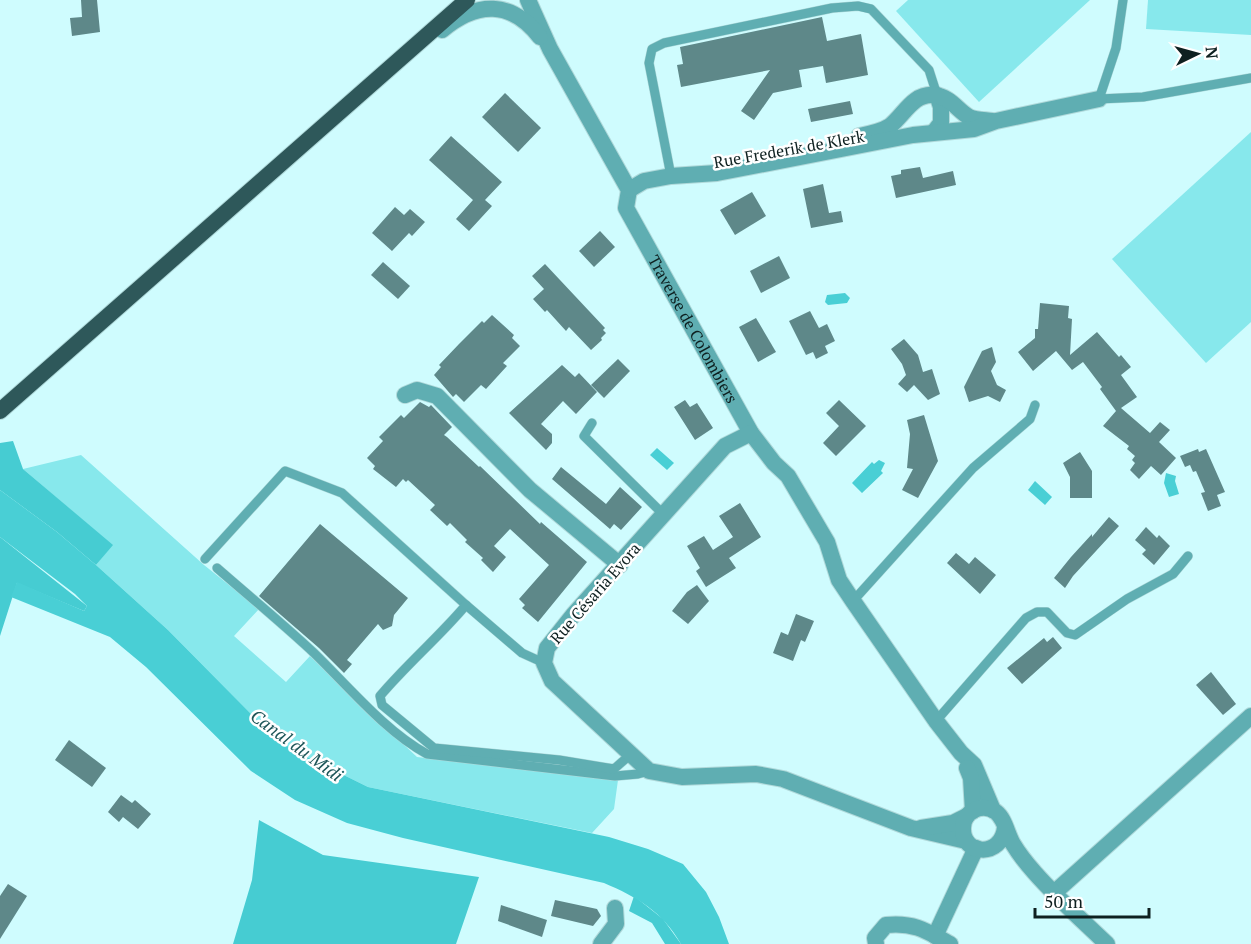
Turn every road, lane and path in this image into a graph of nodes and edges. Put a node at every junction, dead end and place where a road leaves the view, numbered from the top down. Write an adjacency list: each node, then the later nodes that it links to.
1 (452, 0): 15 (highway)
2 (467, 0): 9 (highway)
3 (528, 0): 5 (street, Traverse de Colombiers)
4 (1123, 0): 8 (lane)
5 (550, 50): 9 (street, Traverse de Colombiers); 13 (street, Traverse de Colombiers)
6 (1251, 78): 8 (lane, Rue Frederik de Klerk)
7 (937, 95): 10 (street, Rue Frederik de Klerk); 11 (street); 12 (street, Rue Frederik de Klerk); 12 (lane)
8 (1099, 99): 10 (street, Rue Frederik de Klerk)
9 (339, 113): 17 (highway)
10 (996, 121): 11 (street, Rue Frederik de Klerk)
11 (934, 132): 12 (street, Rue Frederik de Klerk)
12 (671, 176): 13 (street, Rue Frederik de Klerk)
13 (629, 190): 19 (street, Traverse de Colombiers)
14 (405, 395): 23 (street)
15 (0, 399)
16 (1035, 405): 25 (lane)
17 (0, 411)
18 (591, 423): 20 (lane)
19 (751, 433): 20 (street, Rue Césaria Evora); 25 (street, Traverse de Colombiers)
20 (663, 514): 23 (street, Rue Césaria Evora)
21 (1188, 556): 29 (lane)
22 (205, 559): 26 (lane)
23 (620, 565): 27 (street, Rue Césaria Evora)
24 (217, 568): 32 (lane)
25 (853, 601): 29 (street, Traverse de Colombiers)
26 (466, 605): 27 (lane); 31 (lane)
27 (544, 663): 31 (street, Rue Césaria Evora)
28 (1251, 716): 39 (street)
29 (936, 722): 30 (street, Traverse de Colombiers)
30 (961, 753): 33 (street, Traverse de Colombiers); 34 (street, Traverse de Colombiers)
31 (631, 754): 32 (street, Rue Césaria Evora)
32 (649, 771): 36 (street)
33 (993, 810): 34 (street); 35 (street)
34 (970, 813): 36 (street); 37 (street)
35 (1005, 827): 37 (street); 38 (street)
36 (911, 828): 37 (street)
37 (976, 846): 38 (street); 41 (street)
38 (1036, 874): 39 (street)
39 (1055, 892): 45 (street)
40 (615, 908): 42 (street)
41 (935, 936): 43 (street); 44 (street)
42 (601, 944)
43 (876, 944)
44 (950, 944)
45 (1107, 944)

